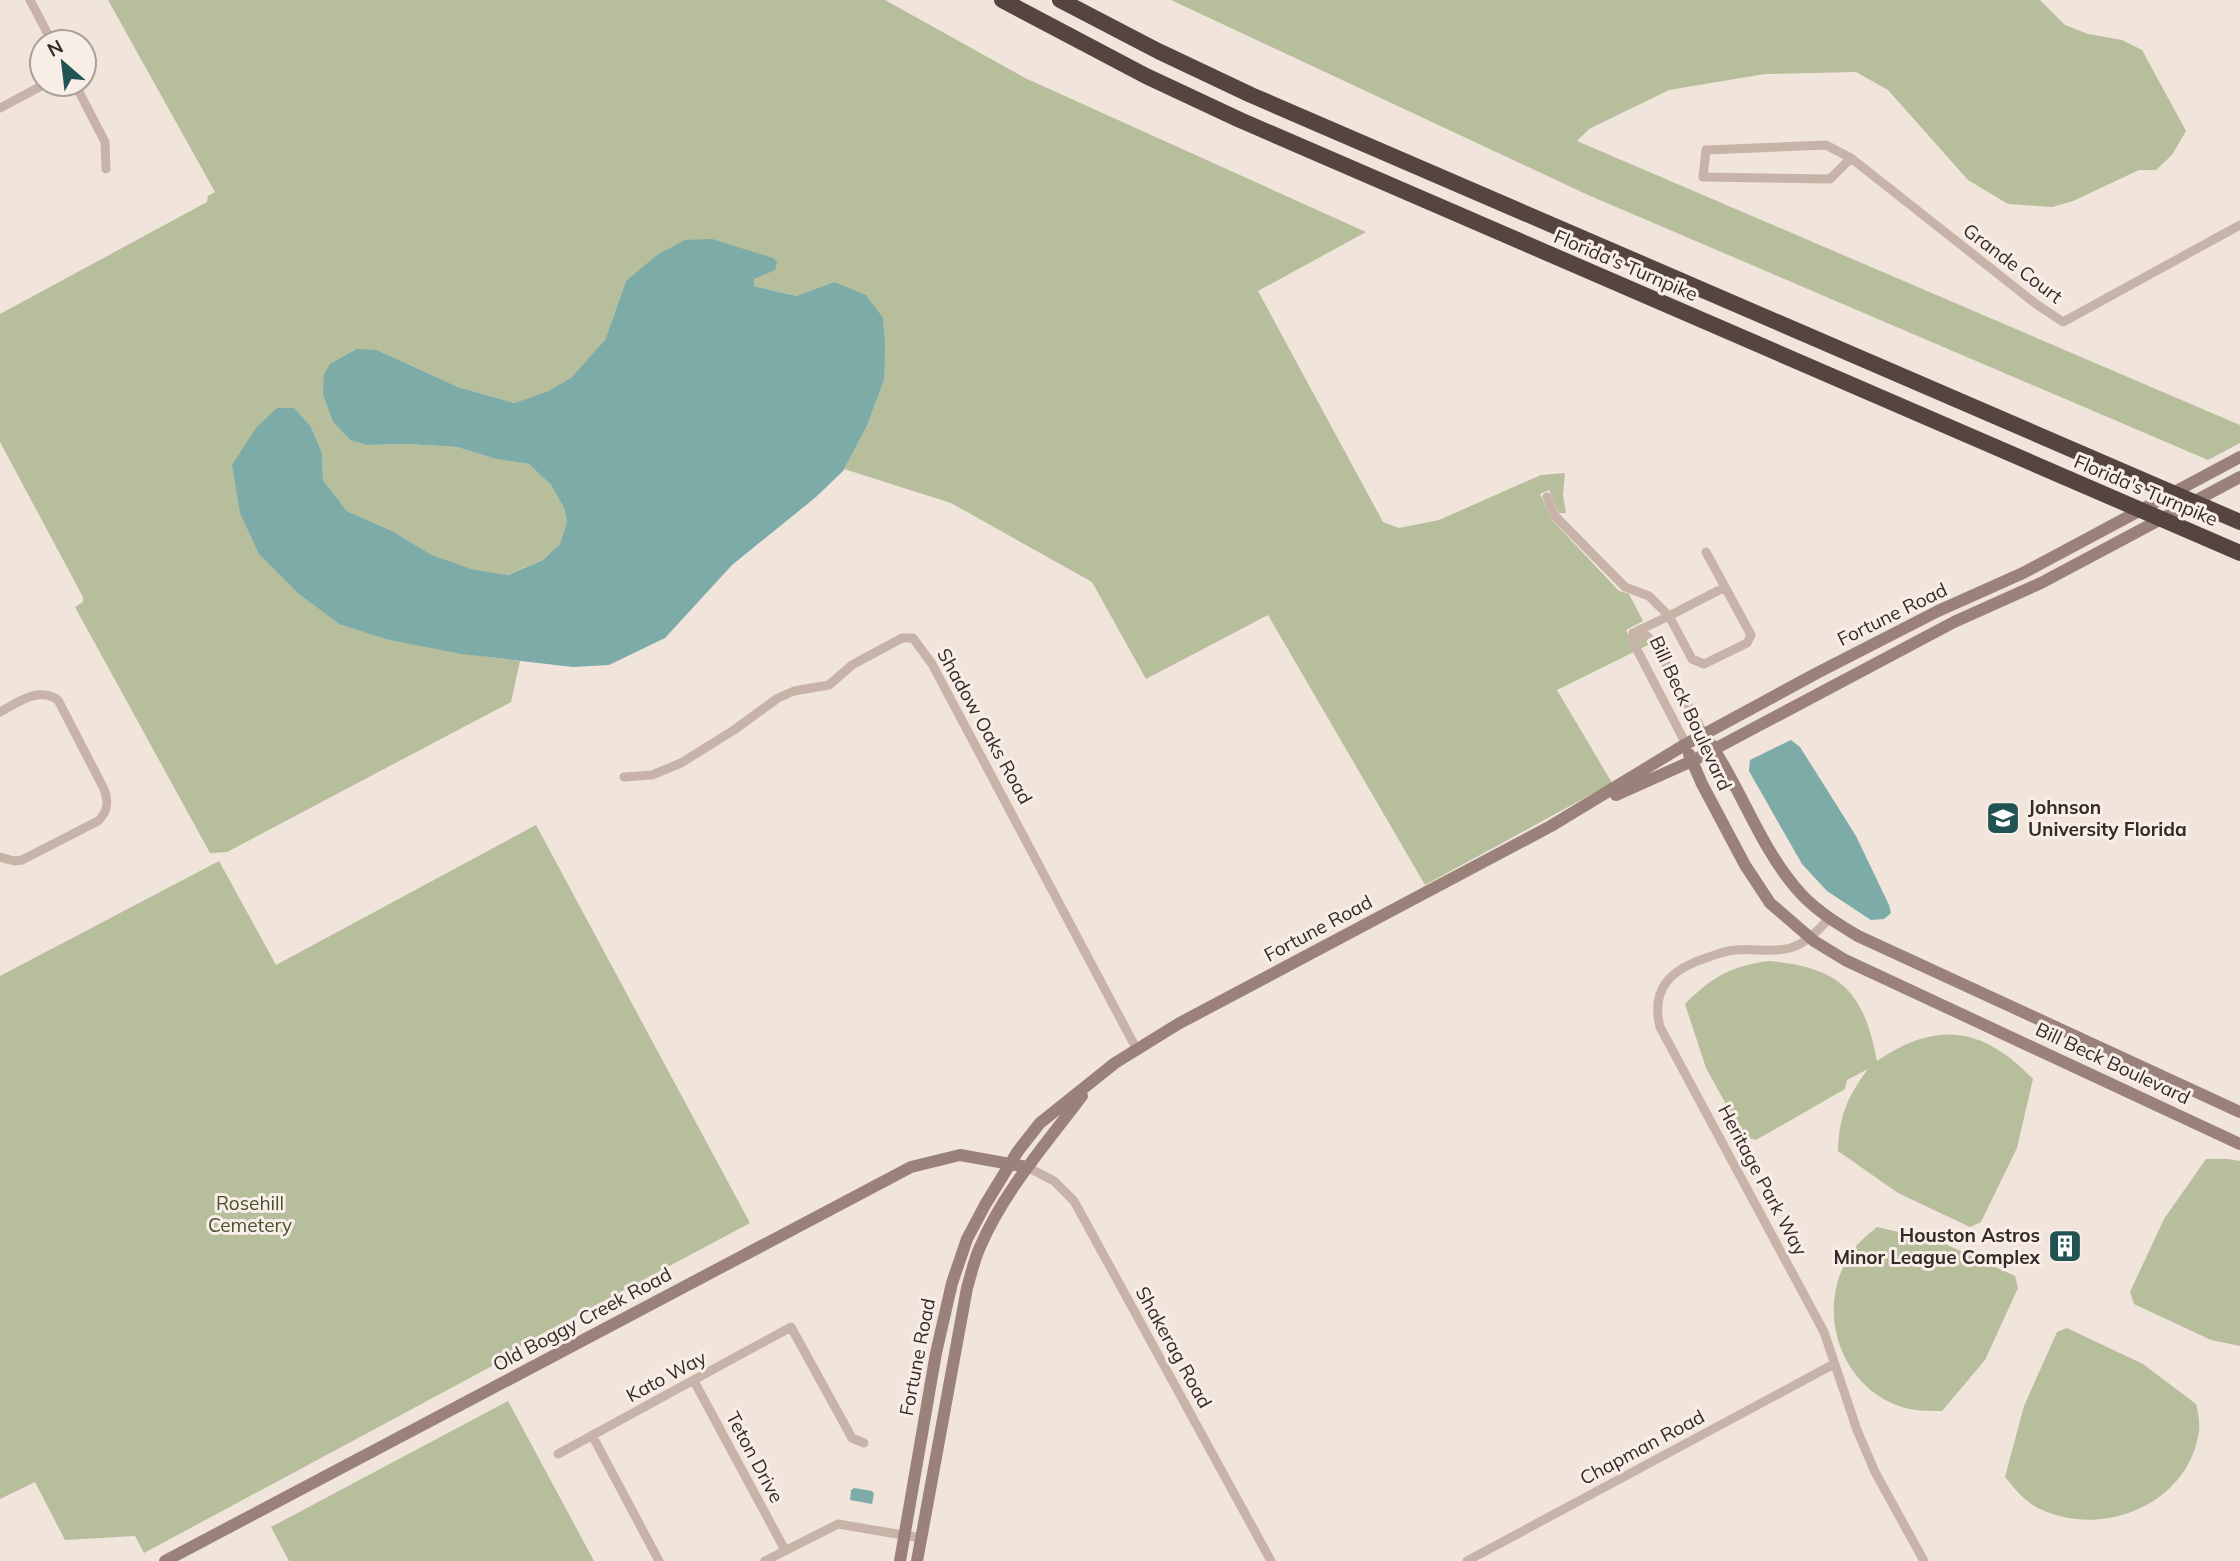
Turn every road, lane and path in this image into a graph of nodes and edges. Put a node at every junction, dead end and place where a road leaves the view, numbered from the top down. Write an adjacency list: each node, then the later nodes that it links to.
1 (30, 0): 4 (street)
2 (1002, 0): 16 (highway, Florida's Turnpike)
3 (1060, 0): 14 (highway, Florida's Turnpike)
4 (45, 28)
5 (28, 93): 7 (street)
6 (82, 98): 9 (street)
7 (0, 108)
8 (1851, 158): 8 (street, Grande Court); 10 (street, Grande Court)
9 (106, 169)
10 (2240, 225)
11 (2240, 457): 20 (main road, Fortune Road)
12 (2240, 477): 21 (main road, Fortune Road)
13 (1547, 497): 18 (street)
14 (2240, 523)
15 (1706, 552): 17 (street)
16 (2240, 554)
17 (1725, 587): 18 (street); 18 (street)
18 (1669, 616): 19 (street)
19 (1633, 633): 23 (street, Bill Beck Boulevard); 24 (street, Bill Beck Boulevard)
20 (1817, 673): 21 (street); 23 (main road, Fortune Road)
21 (1825, 690): 25 (main road, Fortune Road)
22 (0, 712): 29 (street)
23 (1704, 734): 24 (main road, Fortune Road); 25 (main road, Bill Beck Boulevard)
24 (1686, 744): 26 (main road, Bill Beck Boulevard); 28 (main road, Fortune Road)
25 (1714, 749): 26 (main road, Fortune Road); 30 (main road, Bill Beck Boulevard)
26 (1692, 761): 28 (main road, Fortune Road); 31 (main road, Bill Beck Boulevard)
27 (624, 777): 32 (street, Shadow Oaks Road)
28 (1567, 817): 32 (main road, Fortune Road)
29 (0, 857)
30 (1829, 919): 31 (street, Heritage Park Way); 34 (main road, Bill Beck Boulevard)
31 (1810, 937): 35 (main road, Bill Beck Boulevard); 38 (street, Heritage Park Way)
32 (1136, 1048): 33 (main road, Fortune Road)
33 (1092, 1082): 36 (main road, Fortune Road); 37 (main road, Fortune Road)
34 (2240, 1112)
35 (2240, 1144)
36 (1010, 1164): 37 (main road, Old Boggy Creek Road); 43 (main road, Fortune Road); 46 (main road, Old Boggy Creek Road)
37 (1027, 1167): 44 (main road, Fortune Road); 51 (street, Shakerag Road)
38 (1834, 1364): 52 (street, Chapman Road); 53 (street, Heritage Park Way)
39 (694, 1381): 40 (street, Kato Way); 41 (street, Kato Way); 45 (street, Teton Drive)
40 (592, 1435): 42 (street, Kato Way); 47 (street)
41 (864, 1443)
42 (558, 1454)
43 (904, 1534): 44 (street); 45 (street); 49 (main road, Fortune Road)
44 (921, 1538): 50 (main road, Fortune Road)
45 (785, 1550): 48 (street)
46 (165, 1561)
47 (659, 1561)
48 (765, 1561)
49 (900, 1561)
50 (917, 1561)
51 (1270, 1561)
52 (1467, 1561)
53 (1924, 1561)

